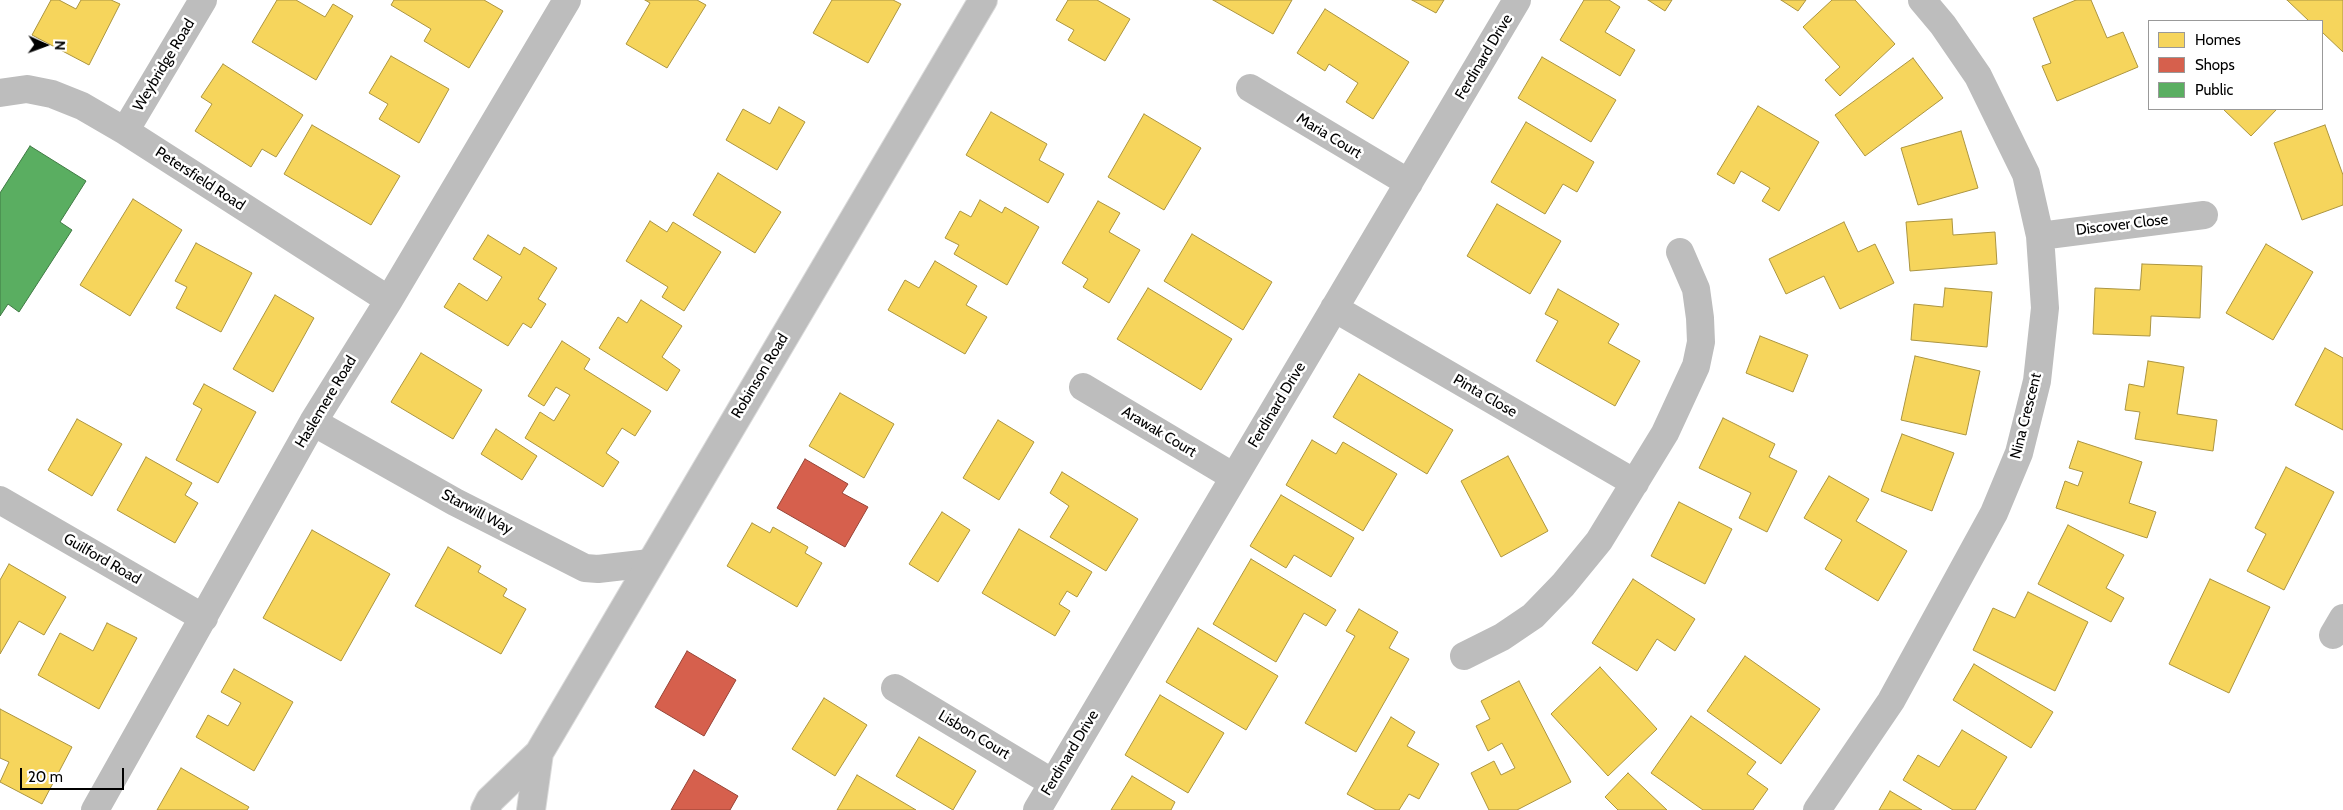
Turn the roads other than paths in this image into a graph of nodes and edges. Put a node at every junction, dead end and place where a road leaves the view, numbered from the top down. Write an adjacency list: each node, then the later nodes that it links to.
1 (202, 0): 8 (main road, Weybridge Road)
2 (566, 0): 13 (main road, Haslemere Road)
3 (983, 0): 20 (main road, Robinson Road)
4 (1517, 0): 9 (main road, Ferdinard Drive)
5 (1922, 0): 11 (main road, Nina Crescent)
6 (1250, 88): 9 (main road, Maria Court)
7 (0, 93): 8 (main road, Petersfield Road)
8 (125, 131): 13 (main road, Petersfield Road)
9 (1409, 183): 14 (main road, Ferdinard Drive)
10 (2204, 215): 11 (main road, Discover Close)
11 (2040, 236): 30 (main road, Nina Crescent)
12 (1680, 252): 18 (main road)
13 (389, 300): 16 (main road, Haslemere Road)
14 (1334, 308): 17 (main road, Ferdinard Drive); 18 (main road, Pinta Close)
15 (1083, 387): 17 (main road, Arawak Court)
16 (313, 422): 20 (main road, Starwill Way); 21 (main road, Haslemere Road)
17 (1234, 477): 25 (main road, Ferdinard Drive)
18 (1635, 483): 22 (main road)
19 (0, 500): 21 (main road, Guilford Road)
20 (650, 563): 24 (main road, Robinson Road)
21 (204, 618): 26 (main road, Haslemere Road)
22 (1464, 656)
23 (895, 688): 25 (main road, Lisbon Court)
24 (539, 753): 27 (main road, Robinson Road); 28 (main road, Robinson Road)
25 (1053, 783): 29 (main road, Ferdinard Drive)
26 (95, 810)
27 (484, 810)
28 (531, 810)
29 (1037, 810)
30 (1817, 810)

